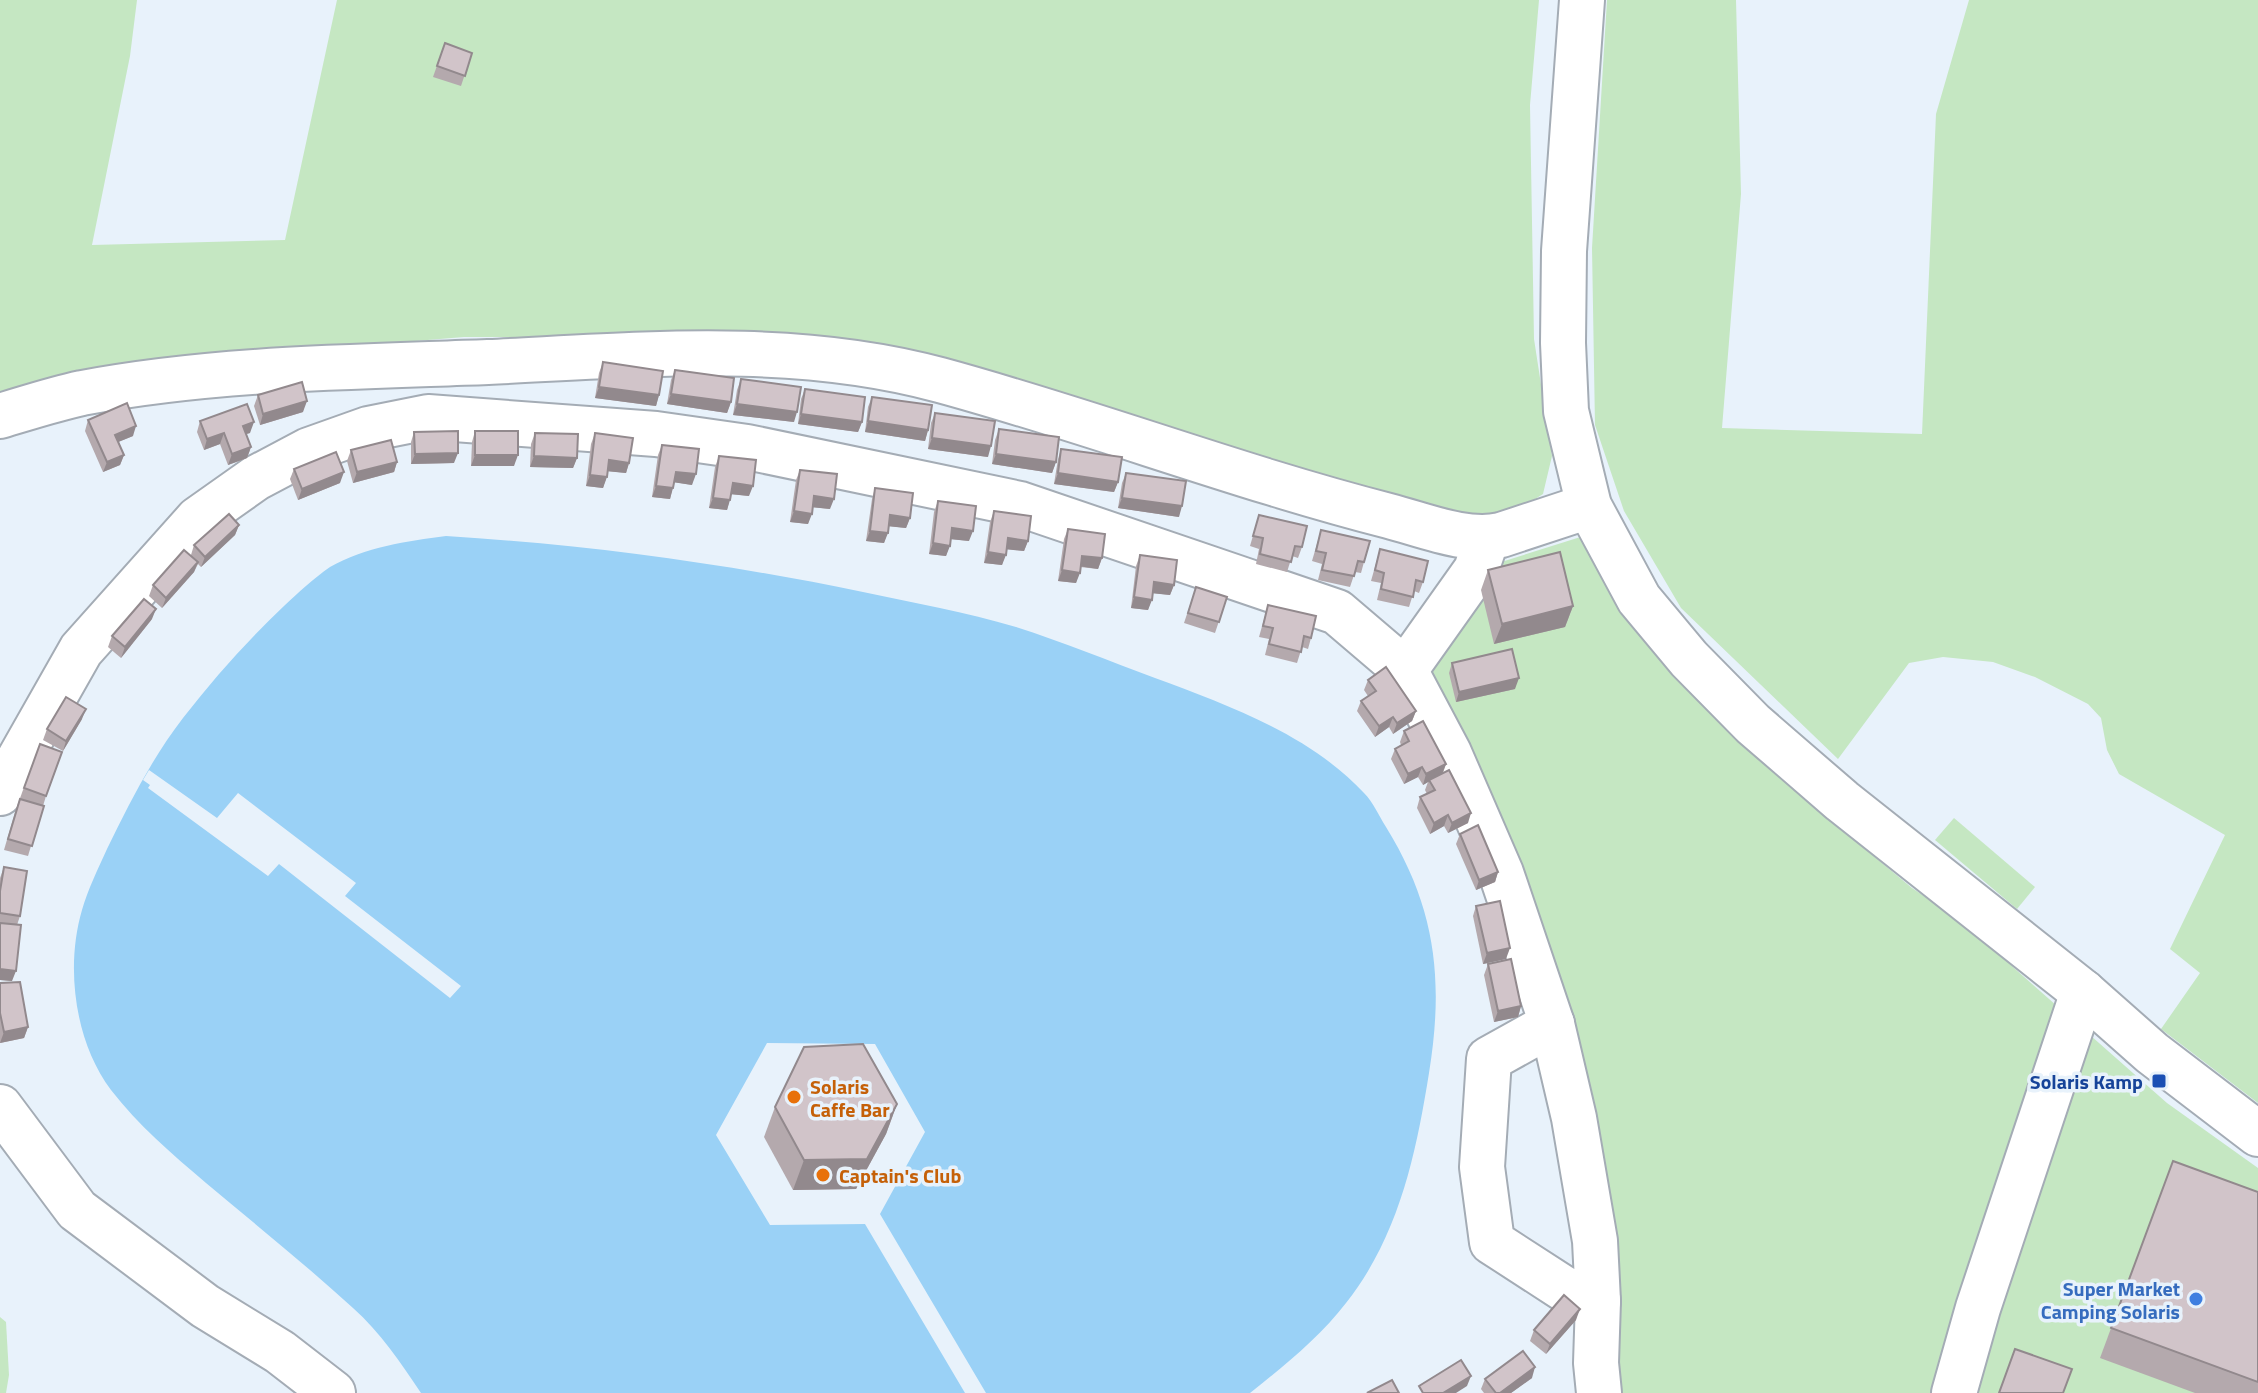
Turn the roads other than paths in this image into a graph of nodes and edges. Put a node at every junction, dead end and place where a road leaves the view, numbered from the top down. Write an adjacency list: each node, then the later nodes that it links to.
1 (1582, 0): 3 (street)
2 (0, 416): 4 (street)
3 (1589, 506): 4 (street); 7 (street)
4 (1487, 538): 5 (street)
5 (1405, 670): 6 (street); 8 (street)
6 (0, 793)
7 (2083, 992): 10 (street); 14 (street)
8 (1552, 1024): 11 (street); 11 (street)
9 (0, 1107): 12 (street)
10 (2258, 1134)
11 (1598, 1301): 13 (street)
12 (333, 1393)
13 (1599, 1393)
14 (1954, 1393)

